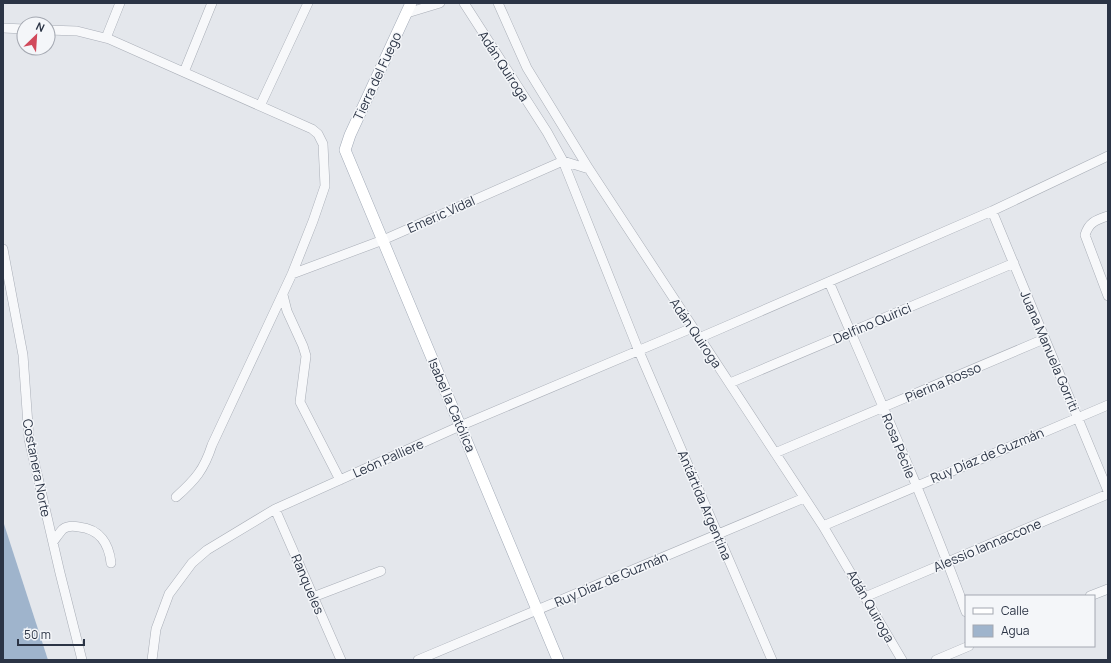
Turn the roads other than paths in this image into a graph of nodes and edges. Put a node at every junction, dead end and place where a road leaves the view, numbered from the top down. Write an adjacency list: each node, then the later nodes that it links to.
1 (120, 3): 12 (street)
2 (212, 3): 13 (street)
3 (308, 3): 15 (street)
4 (411, 3): 8 (main road, Tierra del Fuego)
5 (440, 3): 8 (street)
6 (464, 3): 16 (street, Adán Quiroga)
7 (498, 3): 14 (street, Adán Quiroga)
8 (407, 13): 17 (main road, Tierra del Fuego)
9 (3, 28): 10 (street)
10 (16, 29)
11 (56, 30): 12 (street)
12 (106, 38): 13 (street)
13 (184, 72): 15 (street)
14 (542, 93): 16 (street); 20 (street, Adán Quiroga)
15 (260, 106): 26 (street)
16 (530, 106): 19 (street, Adán Quiroga)
17 (345, 150): 23 (main road, Isabel la Católica)
18 (1108, 156): 21 (street)
19 (563, 161): 20 (street); 23 (street, Emeric Vidal); 34 (street, Adán Quiroga)
20 (589, 169): 30 (street, Adán Quiroga)
21 (992, 212): 25 (street, Juana Manuela Gorriti); 27 (street)
22 (1108, 216): 29 (street)
23 (383, 240): 26 (street, Emeric Vidal); 39 (main road, Isabel la Católica)
24 (3, 249): 49 (street, Costanera Norte)
25 (1014, 263): 31 (street, Delfino Quirici); 33 (street, Juana Manuela Gorriti)
26 (292, 274): 28 (street)
27 (829, 282): 31 (street, Rosa Pécile); 32 (street)
28 (283, 295): 41 (street); 44 (street)
29 (1108, 296)
30 (692, 328): 32 (street, Adán Quiroga); 34 (street, León Palliere)
31 (851, 333): 35 (street, Delfino Quirici); 37 (street, Rosa Pécile)
32 (699, 338): 35 (street, Adán Quiroga)
33 (1044, 339): 37 (street, Pierina Rosso); 38 (street, Juana Manuela Gorriti)
34 (638, 349): 39 (street, León Palliere); 48 (street, Antártida Argentina)
35 (730, 383): 40 (street, Adán Quiroga)
36 (1108, 405): 38 (street, Ruy Díaz de Guzmán)
37 (884, 408): 40 (street, Pierina Rosso); 42 (street, Rosa Pécile)
38 (1078, 417): 42 (street, Ruy Díaz de Guzmán); 43 (street, Juana Manuela Gorriti)
39 (460, 426): 41 (street, León Palliere); 58 (main road, Isabel la Católica)
40 (775, 453): 45 (street, Adán Quiroga)
41 (340, 480): 46 (street, León Palliere)
42 (915, 485): 47 (street, Ruy Díaz de Guzmán); 50 (street, Rosa Pécile)
43 (1108, 492): 50 (street, Alessio Iannaccone)
44 (176, 497)
45 (804, 498): 47 (street, Adán Quiroga); 48 (street, Ruy Díaz de Guzmán)
46 (275, 509): 55 (street, Ranqueles); 62 (street, León Palliere)
47 (823, 526): 56 (street, Adán Quiroga)
48 (718, 534): 58 (street, Ruy Díaz de Guzmán); 66 (street, Antártida Argentina)
49 (53, 542): 51 (street); 61 (street, Costanera Norte)
50 (947, 562): 56 (street, Alessio Iannaccone); 57 (street, Rosa Pécile)
51 (111, 564)
52 (381, 571): 55 (street)
53 (1108, 588): 54 (street)
54 (1092, 595)
55 (313, 597): 63 (street, Ranqueles)
56 (865, 597): 67 (street, Adán Quiroga)
57 (965, 609)
58 (537, 610): 60 (street, Ruy Díaz de Guzmán); 65 (main road, Isabel la Católica)
59 (967, 647): 68 (street)
60 (436, 656): 64 (street, Ruy Díaz de Guzmán)
61 (82, 660)
62 (152, 660)
63 (341, 660)
64 (418, 660)
65 (558, 660)
66 (772, 660)
67 (902, 660)
68 (936, 660)

